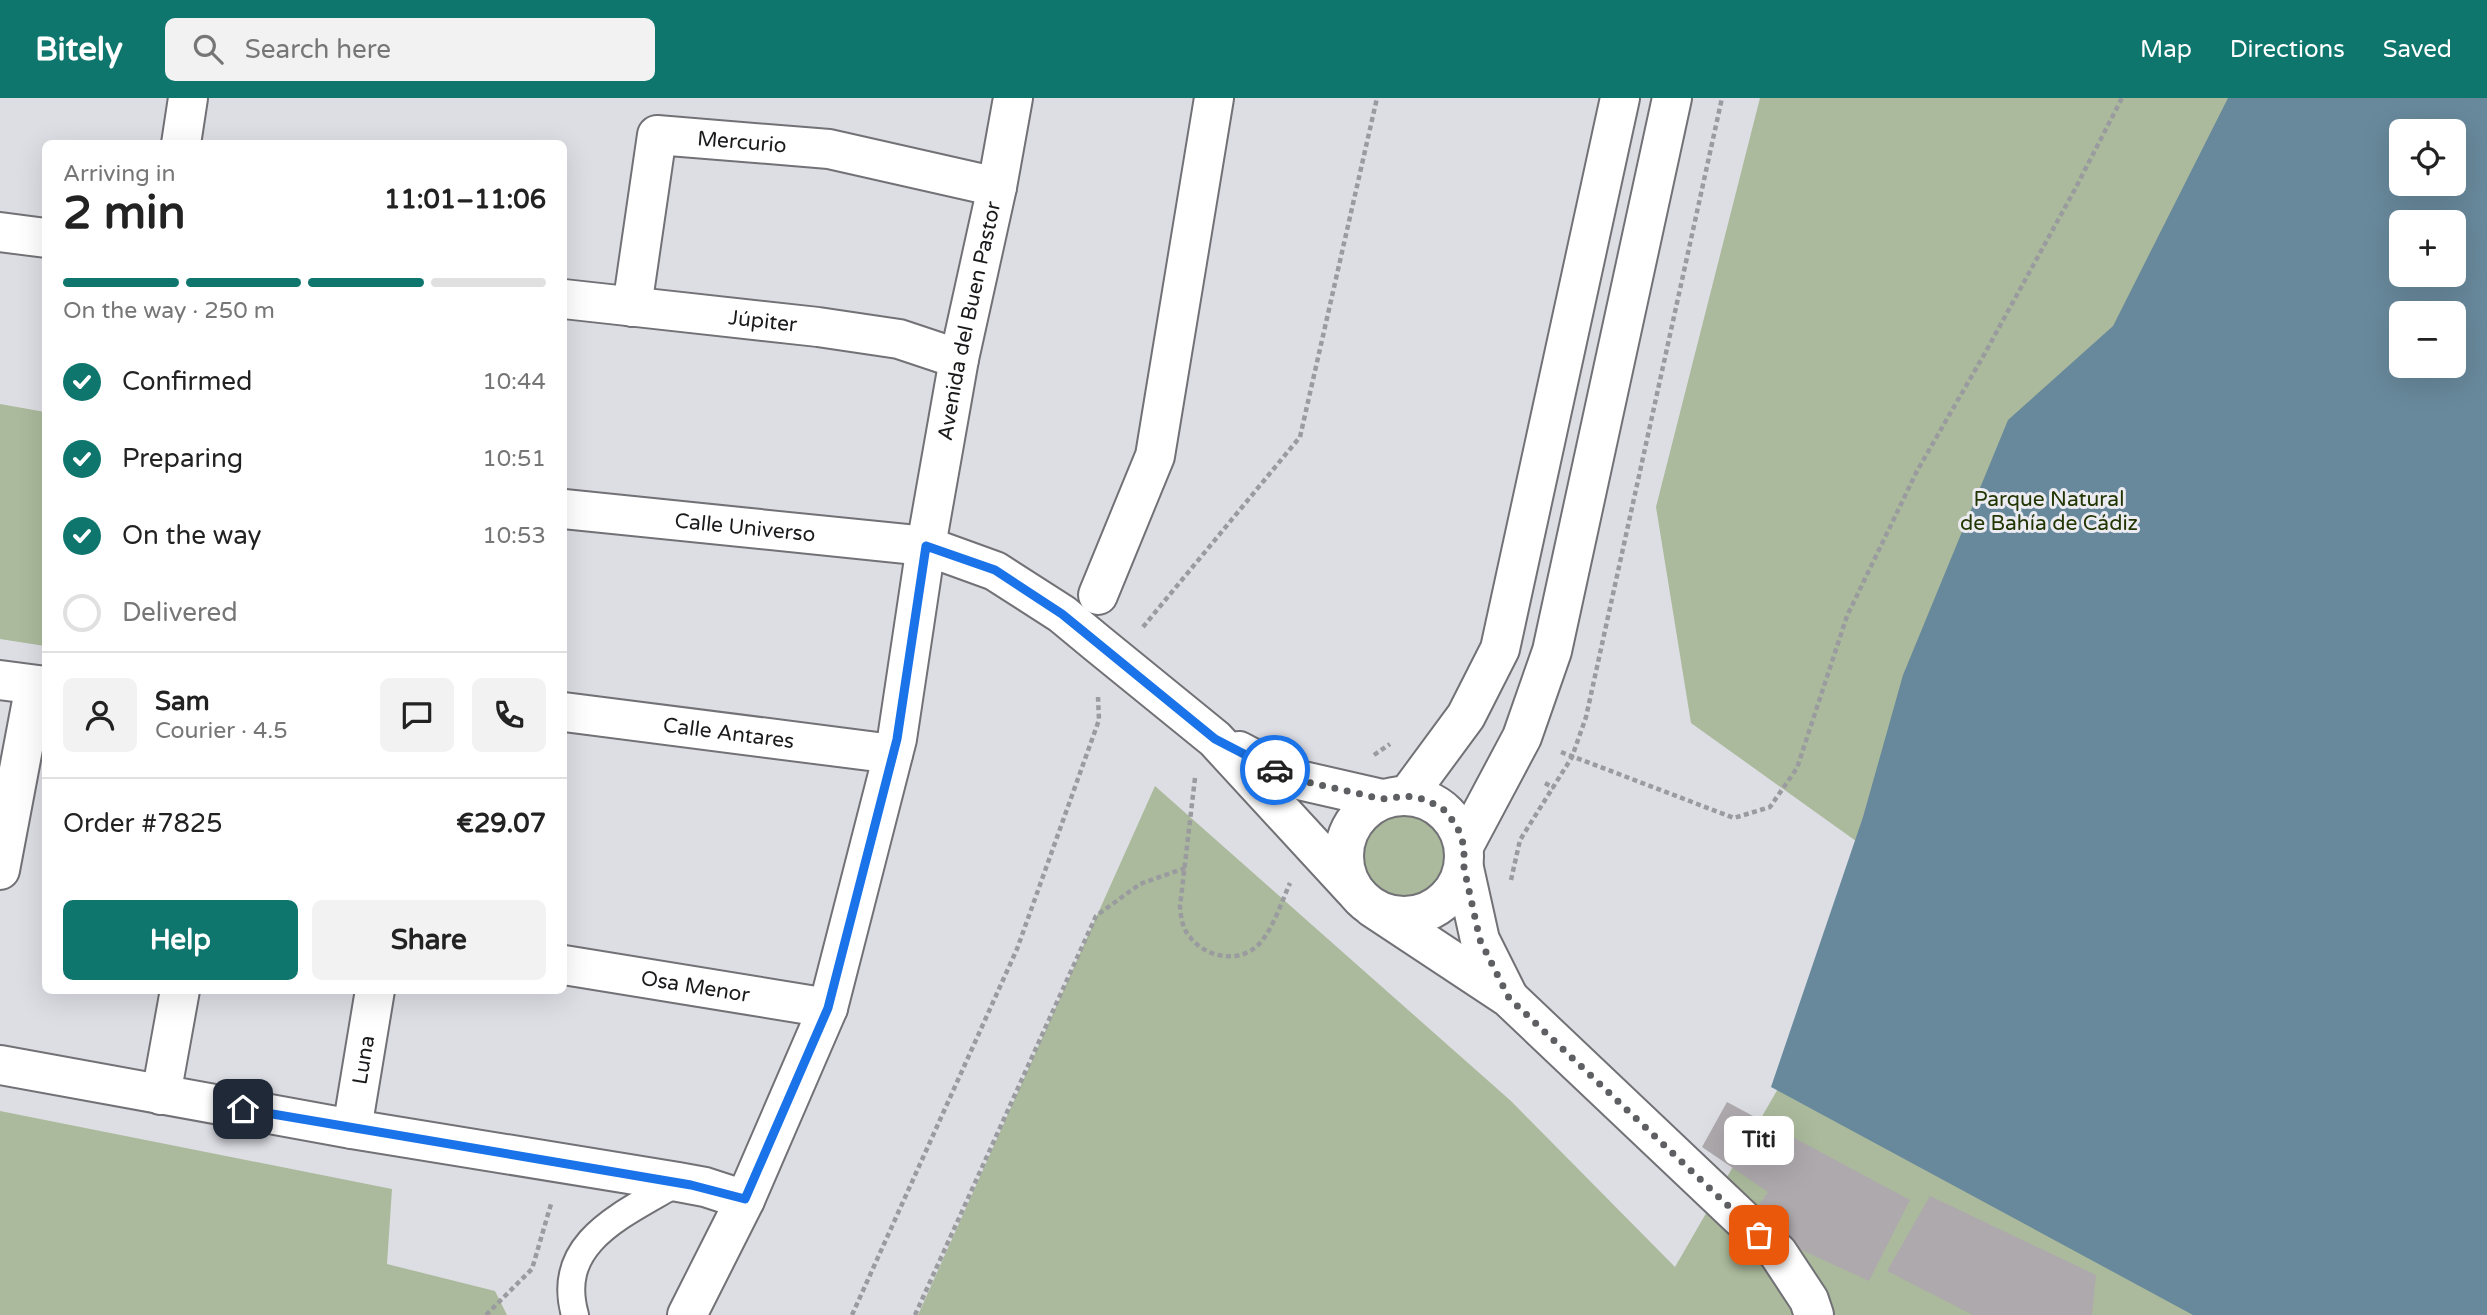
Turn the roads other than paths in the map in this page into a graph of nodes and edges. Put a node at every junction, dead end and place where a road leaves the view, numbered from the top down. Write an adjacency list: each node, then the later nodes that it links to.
1 (188, 98): 6 (street)
2 (1013, 98): 7 (street, Avenida del Buen Pastor)
3 (1214, 98): 15 (street)
4 (1620, 98): 20 (street)
5 (1672, 98): 21 (street)
6 (182, 140)
7 (997, 187): 11 (street, Mercurio); 12 (street, Avenida del Buen Pastor)
8 (0, 232): 9 (street)
9 (42, 237)
10 (567, 299): 11 (street, Júpiter)
11 (632, 307): 12 (street, Júpiter)
12 (959, 359): 14 (street, Avenida del Buen Pastor)
13 (567, 509): 14 (street, Calle Universo)
14 (926, 546): 18 (street, Calle Universo); 19 (street, Avenida del Buen Pastor)
15 (1098, 595)
16 (27, 684): 22 (street)
17 (567, 712): 19 (street, Calle Antares)
18 (1215, 739): 20 (street); 23 (street)
19 (893, 754): 28 (street, Avenida del Buen Pastor)
20 (1394, 797): 21 (street); 23 (street)
21 (1464, 857): 23 (street); 27 (street)
22 (0, 870)
23 (1364, 899): 27 (street)
24 (567, 965): 28 (street, Osa Menor)
25 (179, 994): 30 (street)
26 (374, 994): 31 (street, Luna)
27 (1509, 998): 36 (street)
28 (828, 1008): 33 (street, Avenida del Buen Pastor)
29 (0, 1065): 30 (street)
30 (160, 1095): 31 (street)
31 (352, 1129): 32 (street)
32 (678, 1182): 33 (street); 34 (lane)
33 (745, 1199): 35 (street, Avenida del Buen Pastor)
34 (575, 1315)
35 (687, 1315)
36 (1814, 1315)

